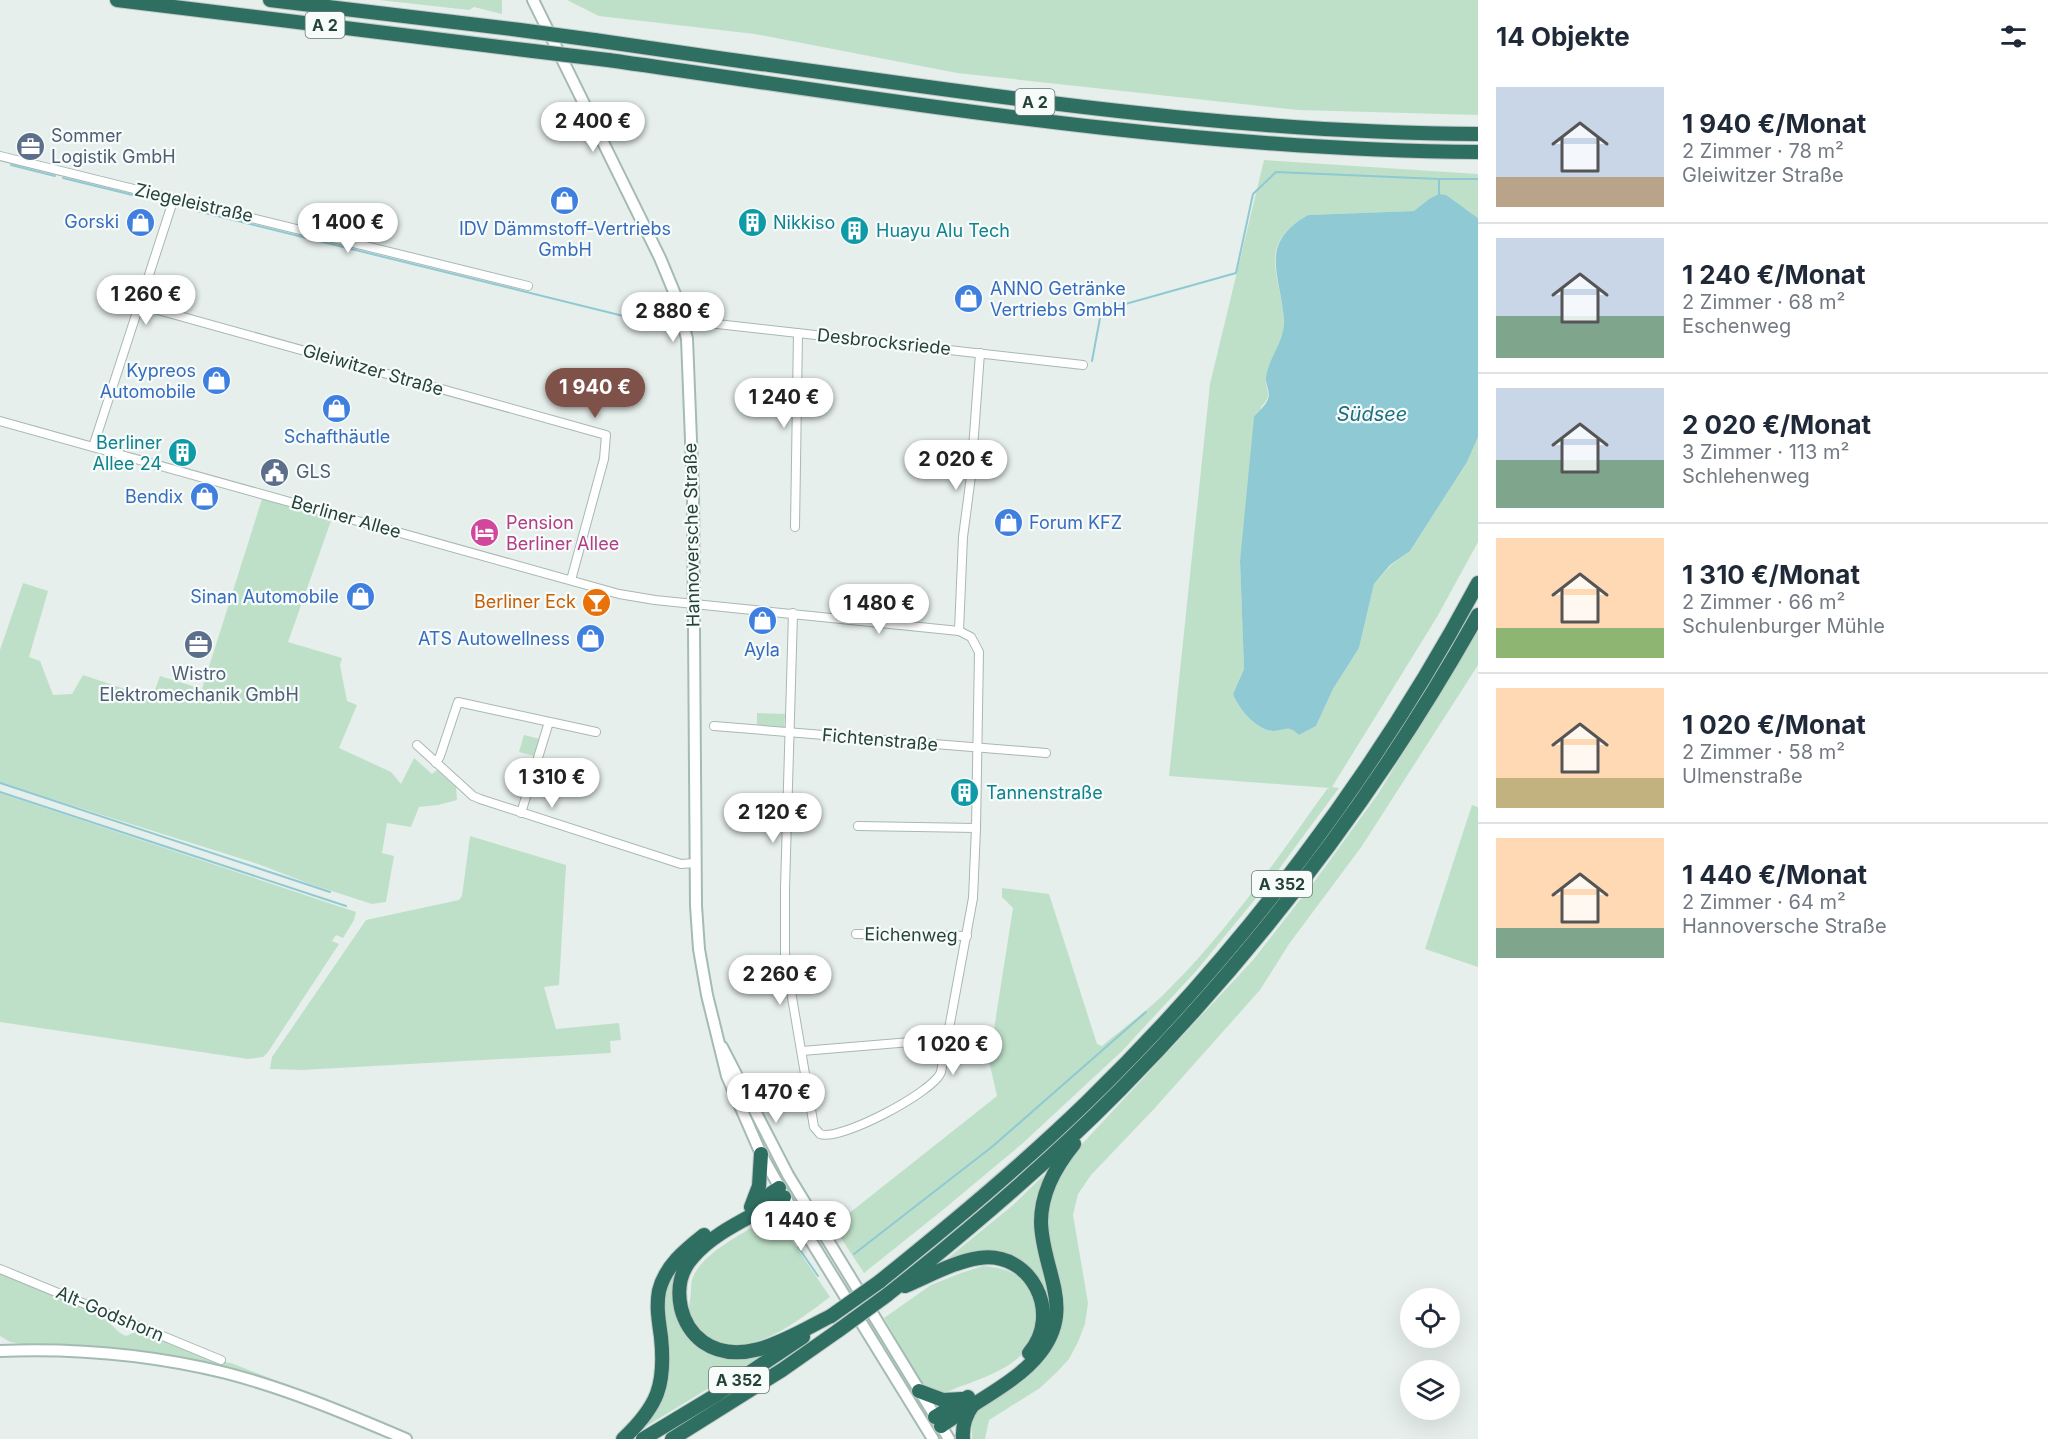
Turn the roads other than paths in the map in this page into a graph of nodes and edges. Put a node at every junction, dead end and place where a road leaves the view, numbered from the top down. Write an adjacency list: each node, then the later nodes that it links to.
1 (117, 0): 5 (highway, A 2, bridge)
2 (270, 0): 4 (highway, A 2, bridge)
3 (533, 0): 10 (main road, Hannoversche Straße)
4 (1478, 134)
5 (1478, 152)
6 (0, 156): 7 (street, Ziegeleistraße)
7 (174, 198): 8 (street, Ziegeleistraße); 9 (street)
8 (528, 286)
9 (140, 305): 15 (street); 17 (street, Gleiwitzer Straße)
10 (684, 324): 11 (street, Desbrocksriede); 19 (main road, Hannoversche Straße)
11 (798, 333): 12 (street, Desbrocksriede); 16 (street)
12 (980, 353): 13 (street, Desbrocksriede); 22 (street)
13 (1083, 365)
14 (0, 422): 15 (street, Berliner Allee)
15 (93, 447): 17 (street, Berliner Allee)
16 (795, 526)
17 (571, 580): 19 (street, Berliner Allee)
18 (1478, 583): 47 (highway, A 352, bridge)
19 (694, 603): 20 (street, Berliner Allee); 34 (main road, Hannoversche Straße)
20 (793, 613): 22 (street, Berliner Allee); 26 (street)
21 (1478, 615): 40 (highway, A 352)
22 (959, 631): 28 (street)
23 (549, 722): 25 (street); 30 (street); 31 (street)
24 (714, 726): 26 (street, Fichtenstraße)
25 (596, 732)
26 (789, 732): 28 (street, Fichtenstraße); 39 (street)
27 (417, 745): 30 (street)
28 (978, 749): 29 (street, Fichtenstraße); 33 (street)
29 (1046, 753)
30 (436, 762): 31 (street)
31 (521, 813): 34 (street)
32 (858, 826): 33 (street)
33 (976, 828): 36 (street)
34 (695, 863): 38 (main road, Hannoversche Straße)
35 (856, 934): 36 (street, Eichenweg)
36 (967, 936): 37 (street)
37 (947, 1039): 39 (street); 39 (street)
38 (720, 1044): 41 (main road, Hannoversche Straße); 42 (main road, Hannoversche Straße)
39 (802, 1051)
40 (1120, 1090): 46 (highway, A 352); 53 (highway)
41 (761, 1154): 42 (main road, Hannoversche Straße); 43 (highway)
42 (788, 1189): 43 (highway); 44 (main road, Hannoversche Straße); 52 (main road, Hannoversche Straße)
43 (757, 1209): 44 (highway); 47 (highway); 56 (highway)
44 (798, 1220): 54 (main road, Hannoversche Straße)
45 (0, 1269): 51 (street, Alt-Godshorn)
46 (887, 1294): 53 (highway); 58 (highway, A 352, bridge)
47 (831, 1316): 57 (highway, A 352)
48 (0, 1341): 49 (main road)
49 (18, 1350): 50 (main road); 55 (main road)
50 (0, 1351)
51 (221, 1360)
52 (919, 1391): 53 (highway); 54 (main road, Hannoversche Straße)
53 (970, 1401): 54 (highway); 60 (highway)
54 (934, 1428): 59 (main road, Hannoversche Straße)
55 (406, 1439)
56 (623, 1439)
57 (643, 1439)
58 (672, 1439)
59 (949, 1439)
60 (963, 1439)

